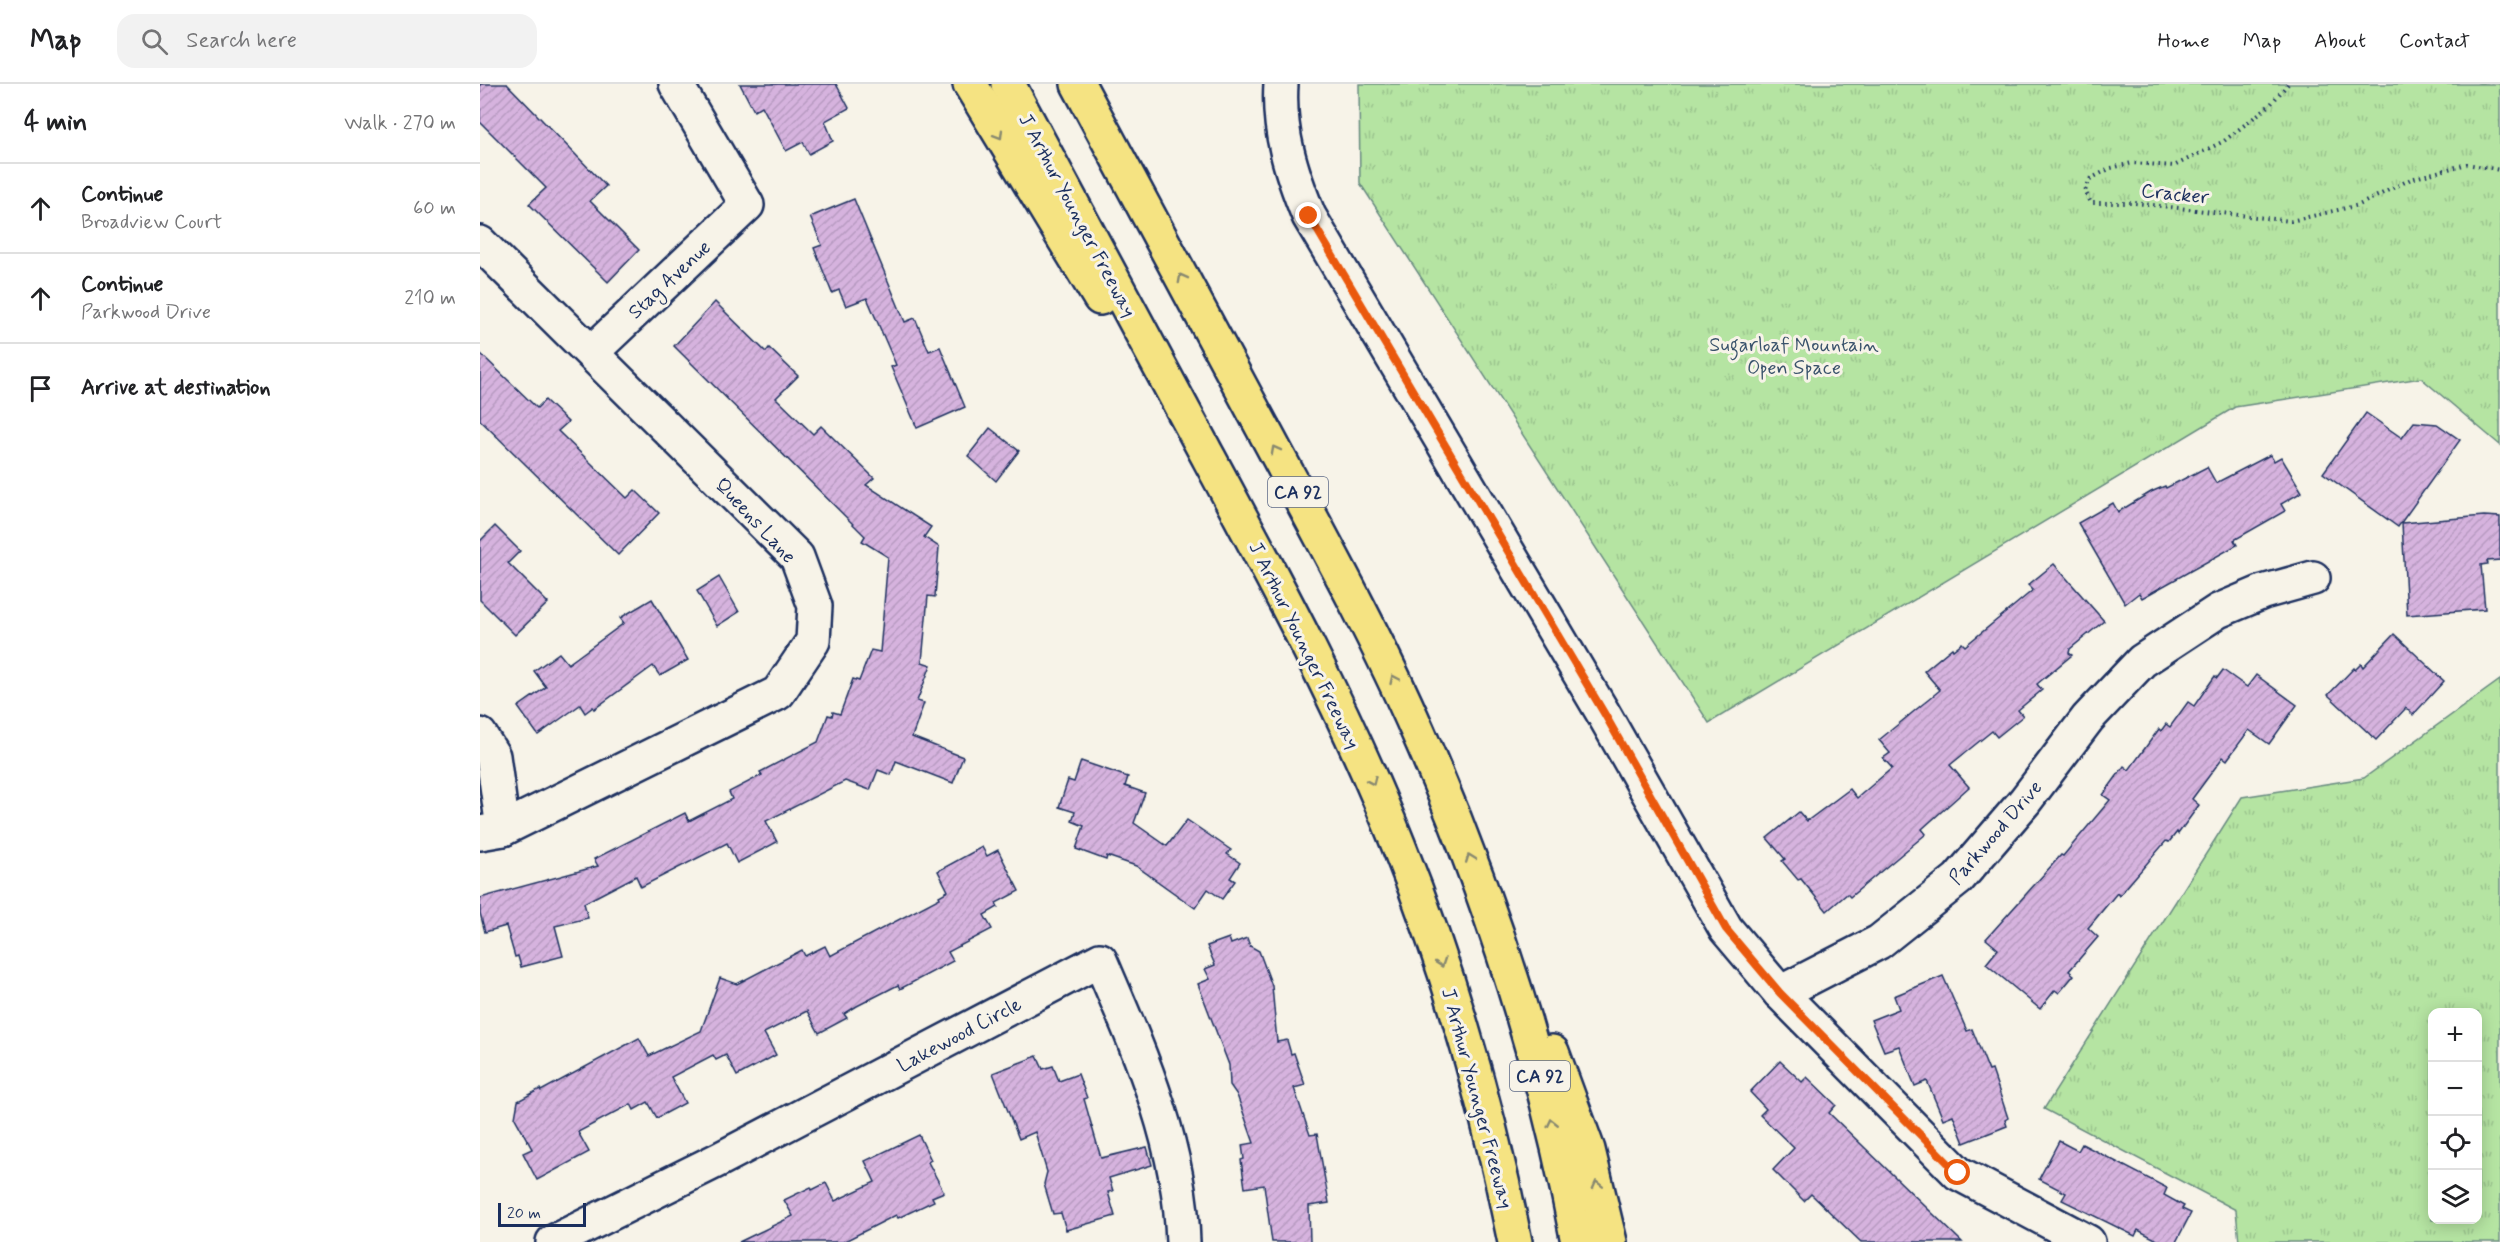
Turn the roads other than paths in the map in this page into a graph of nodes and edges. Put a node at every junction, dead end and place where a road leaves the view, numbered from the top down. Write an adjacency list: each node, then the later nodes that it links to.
1 (676, 84): 7 (street, Stag Avenue)
2 (970, 84): 8 (highway, one-way to 8)
3 (1008, 84): 8 (highway, J Arthur Younger Freeway / CA 92)
4 (1078, 84): 12 (highway, CA 92, one-way to 4)
5 (1281, 84): 13 (street)
6 (480, 243): 7 (street, Queens Lane)
7 (592, 352): 11 (street, Queens Lane)
8 (1264, 559): 14 (highway, J Arthur Younger Freeway / CA 92, one-way to 14)
9 (2313, 578): 13 (street, Parkwood Drive)
10 (480, 735): 11 (street)
11 (492, 831)
12 (1489, 913): 19 (highway, CA 92, one-way to 12); 20 (highway, one-way to 12)
13 (1780, 993): 21 (street)
14 (1479, 1087): 17 (highway); 18 (highway, J Arthur Younger Freeway / CA 92)
15 (553, 1242): 16 (street, Lakewood Circle)
16 (1183, 1242)
17 (1499, 1242)
18 (1515, 1242)
19 (1578, 1242)
20 (1610, 1242)
21 (2088, 1242)

